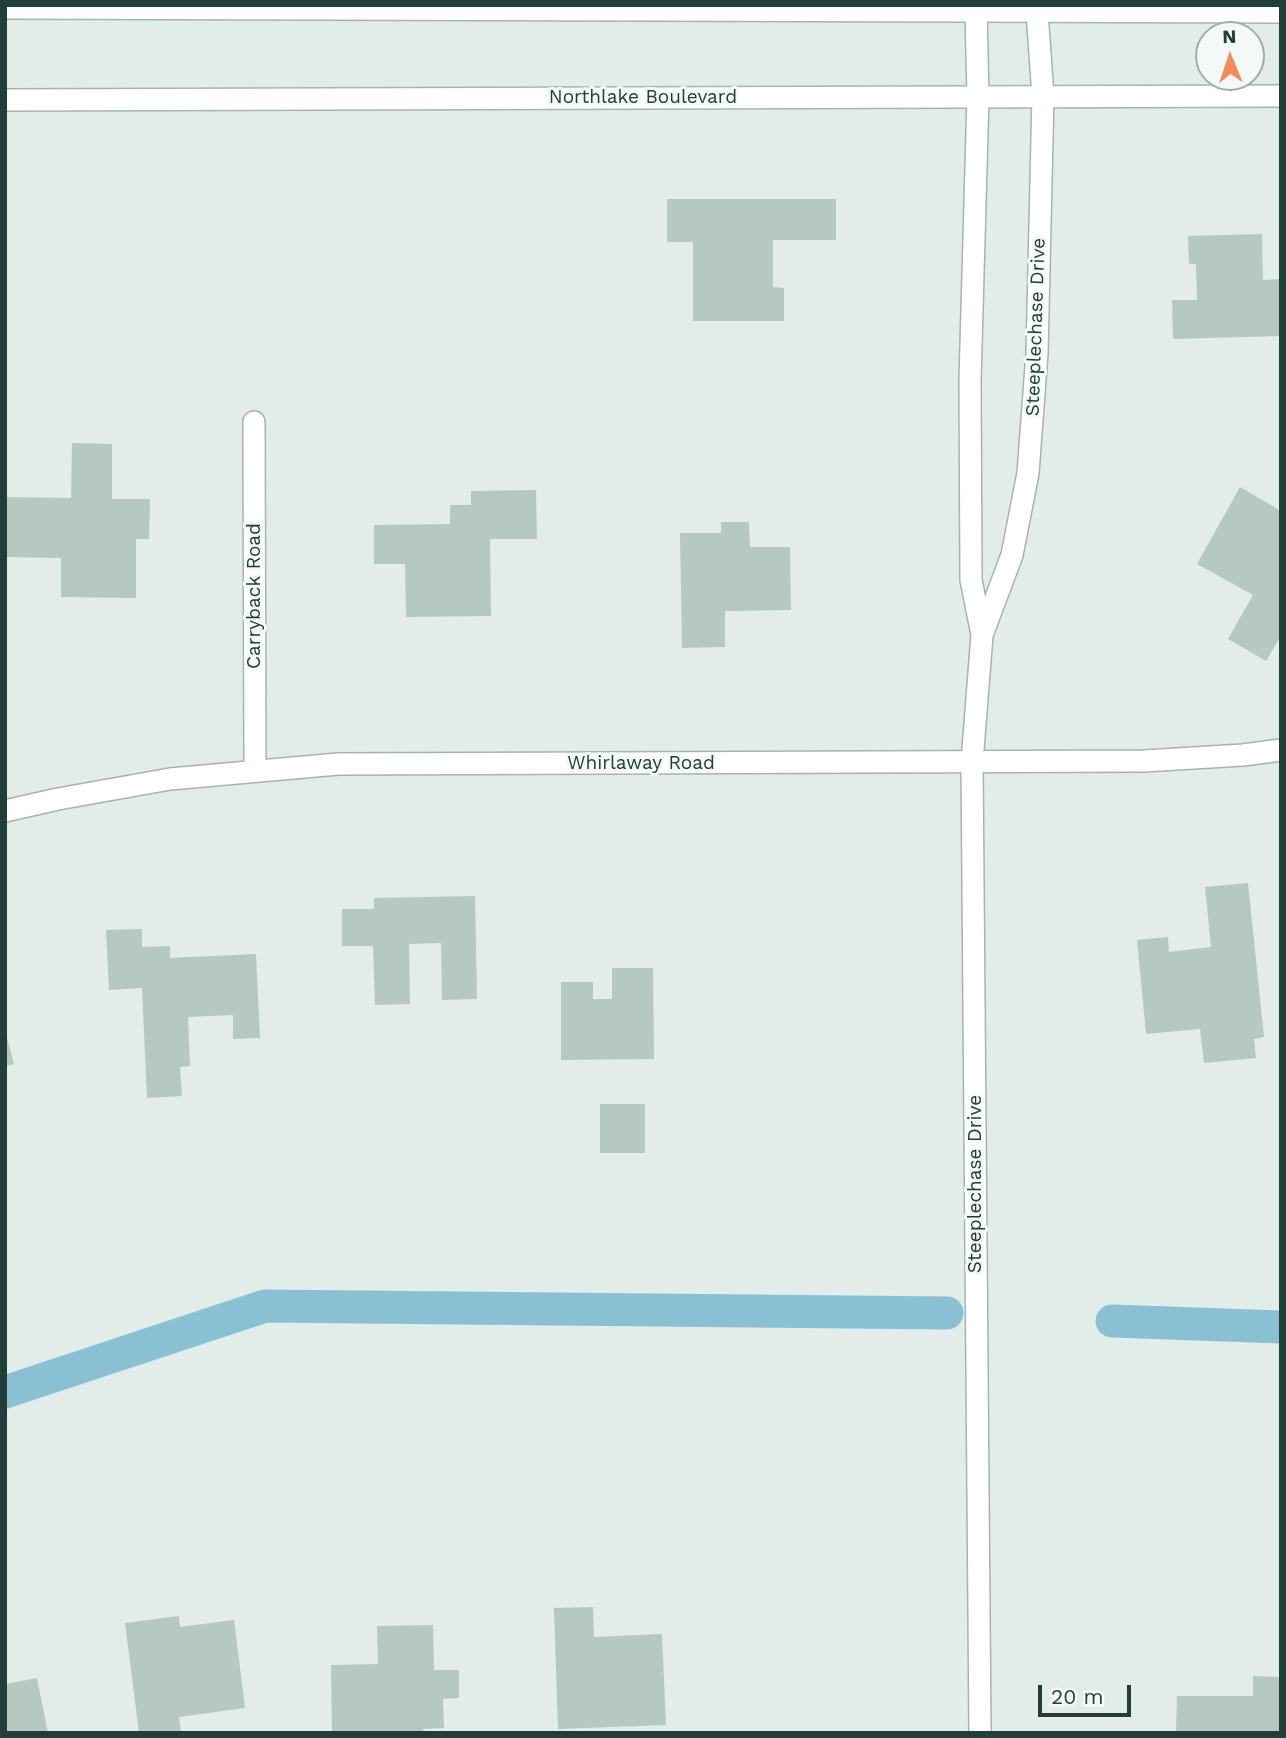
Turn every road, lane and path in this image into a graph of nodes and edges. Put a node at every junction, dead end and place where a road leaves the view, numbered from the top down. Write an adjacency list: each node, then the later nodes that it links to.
1 (5, 8): 2 (street)
2 (976, 9): 3 (street); 5 (street, Steeplechase Drive)
3 (1037, 9): 4 (street); 6 (street, Steeplechase Drive)
4 (1281, 12)
5 (978, 96): 6 (street, Northlake Boulevard); 8 (street, Northlake Boulevard); 10 (street, Steeplechase Drive)
6 (1043, 96): 7 (street, Northlake Boulevard); 10 (street, Steeplechase Drive)
7 (1281, 96)
8 (5, 100)
9 (254, 422): 13 (street, Carryback Road)
10 (982, 635): 12 (street, Steeplechase Drive)
11 (1281, 750): 12 (street, Whirlaway Road)
12 (972, 762): 13 (street, Whirlaway Road); 15 (street, Steeplechase Drive)
13 (255, 770): 14 (street, Whirlaway Road)
14 (5, 811)
15 (980, 1733)

